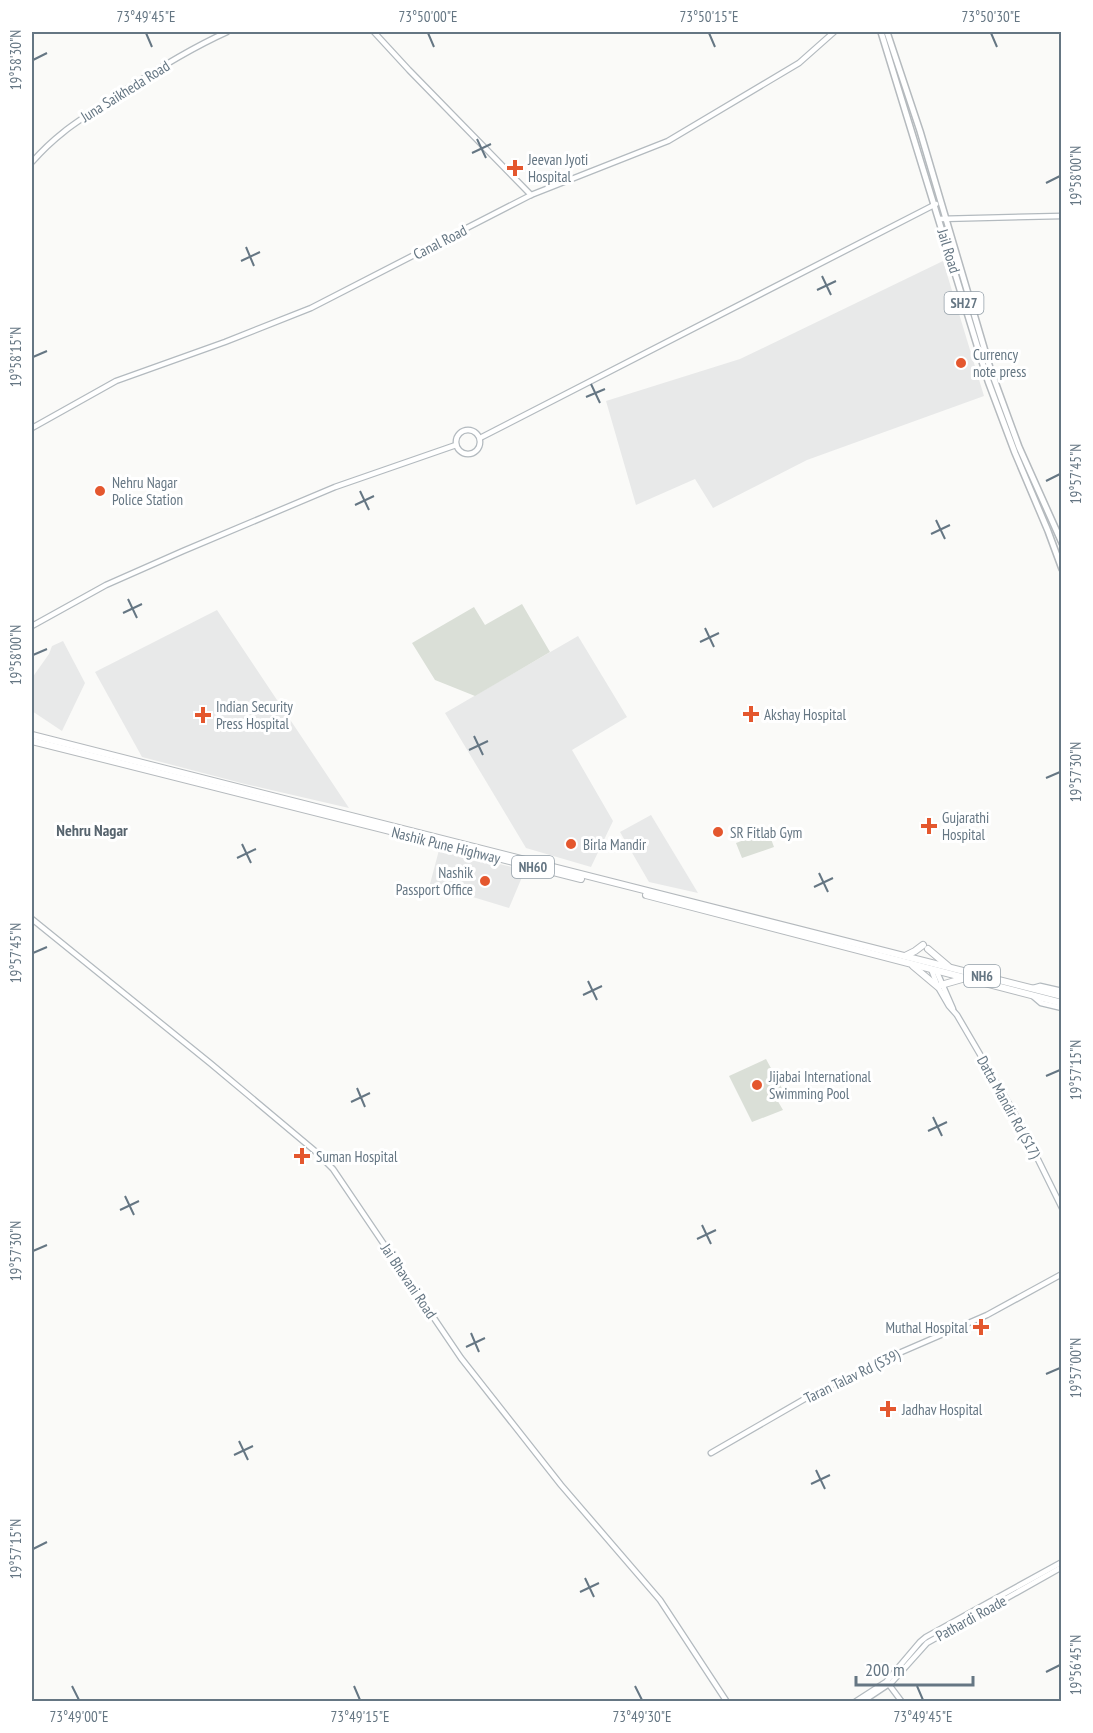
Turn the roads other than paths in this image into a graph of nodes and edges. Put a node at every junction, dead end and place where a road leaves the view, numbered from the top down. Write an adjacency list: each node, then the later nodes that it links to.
1 (227, 32): 6 (street, Juna Saikheda Road)
2 (374, 32): 7 (street)
3 (834, 32): 7 (street, Canal Road)
4 (881, 32): 8 (main road, Jail Road / SH27)
5 (887, 32): 8 (main road)
6 (32, 162)
7 (531, 195): 12 (street, Canal Road)
8 (938, 204): 10 (main road, Jail Road / SH27); 13 (street)
9 (1062, 216): 10 (street)
10 (942, 219): 11 (main road, Jail Road / SH27)
11 (965, 295): 15 (main road); 16 (main road, Jail Road / SH27)
12 (32, 428)
13 (480, 438): 14 (street); 14 (street)
14 (456, 445): 19 (street)
15 (1056, 529): 16 (main road); 17 (main road)
16 (1048, 531): 18 (main road, Jail Road / SH27)
17 (1062, 543)
18 (1062, 569)
19 (32, 626)
20 (32, 735): 23 (highway, Nashik Pune Highway / NH60)
21 (32, 741): 24 (highway, Nashik Pune Highway / NH60)
22 (32, 919): 41 (street, Jai Bhavani Road)
23 (905, 956): 25 (highway, Nashik Pune Highway / NH60); 26 (highway)
24 (910, 964): 25 (highway, Nashik Pune Highway / NH60); 28 (highway)
25 (933, 967): 26 (highway, Nashik Pune Highway / NH6); 27 (highway, Nashik Pune Highway / NH60); 28 (street, Datta Mandir Rd (S17))
26 (951, 969): 29 (highway, Nashik Pune Highway / NH6)
27 (965, 978): 28 (highway); 31 (highway, Nashik Pune Highway / NH60)
28 (940, 986): 35 (street, Datta Mandir Rd (S17))
29 (1030, 988): 30 (street); 32 (highway, NH6)
30 (1062, 991)
31 (1034, 996): 33 (highway, Nashik Pune Highway); 34 (street)
32 (1062, 996)
33 (1062, 1003)
34 (1062, 1008)
35 (1062, 1208)
36 (1062, 1274): 37 (street, Taran Talav Rd (S39))
37 (711, 1453)
38 (1062, 1562): 40 (street)
39 (1062, 1567): 40 (street, Pathardi Roade)
40 (887, 1683): 42 (street); 43 (street, Pathardi Roade); 44 (street)
41 (727, 1701)
42 (855, 1701)
43 (862, 1701)
44 (902, 1701)

